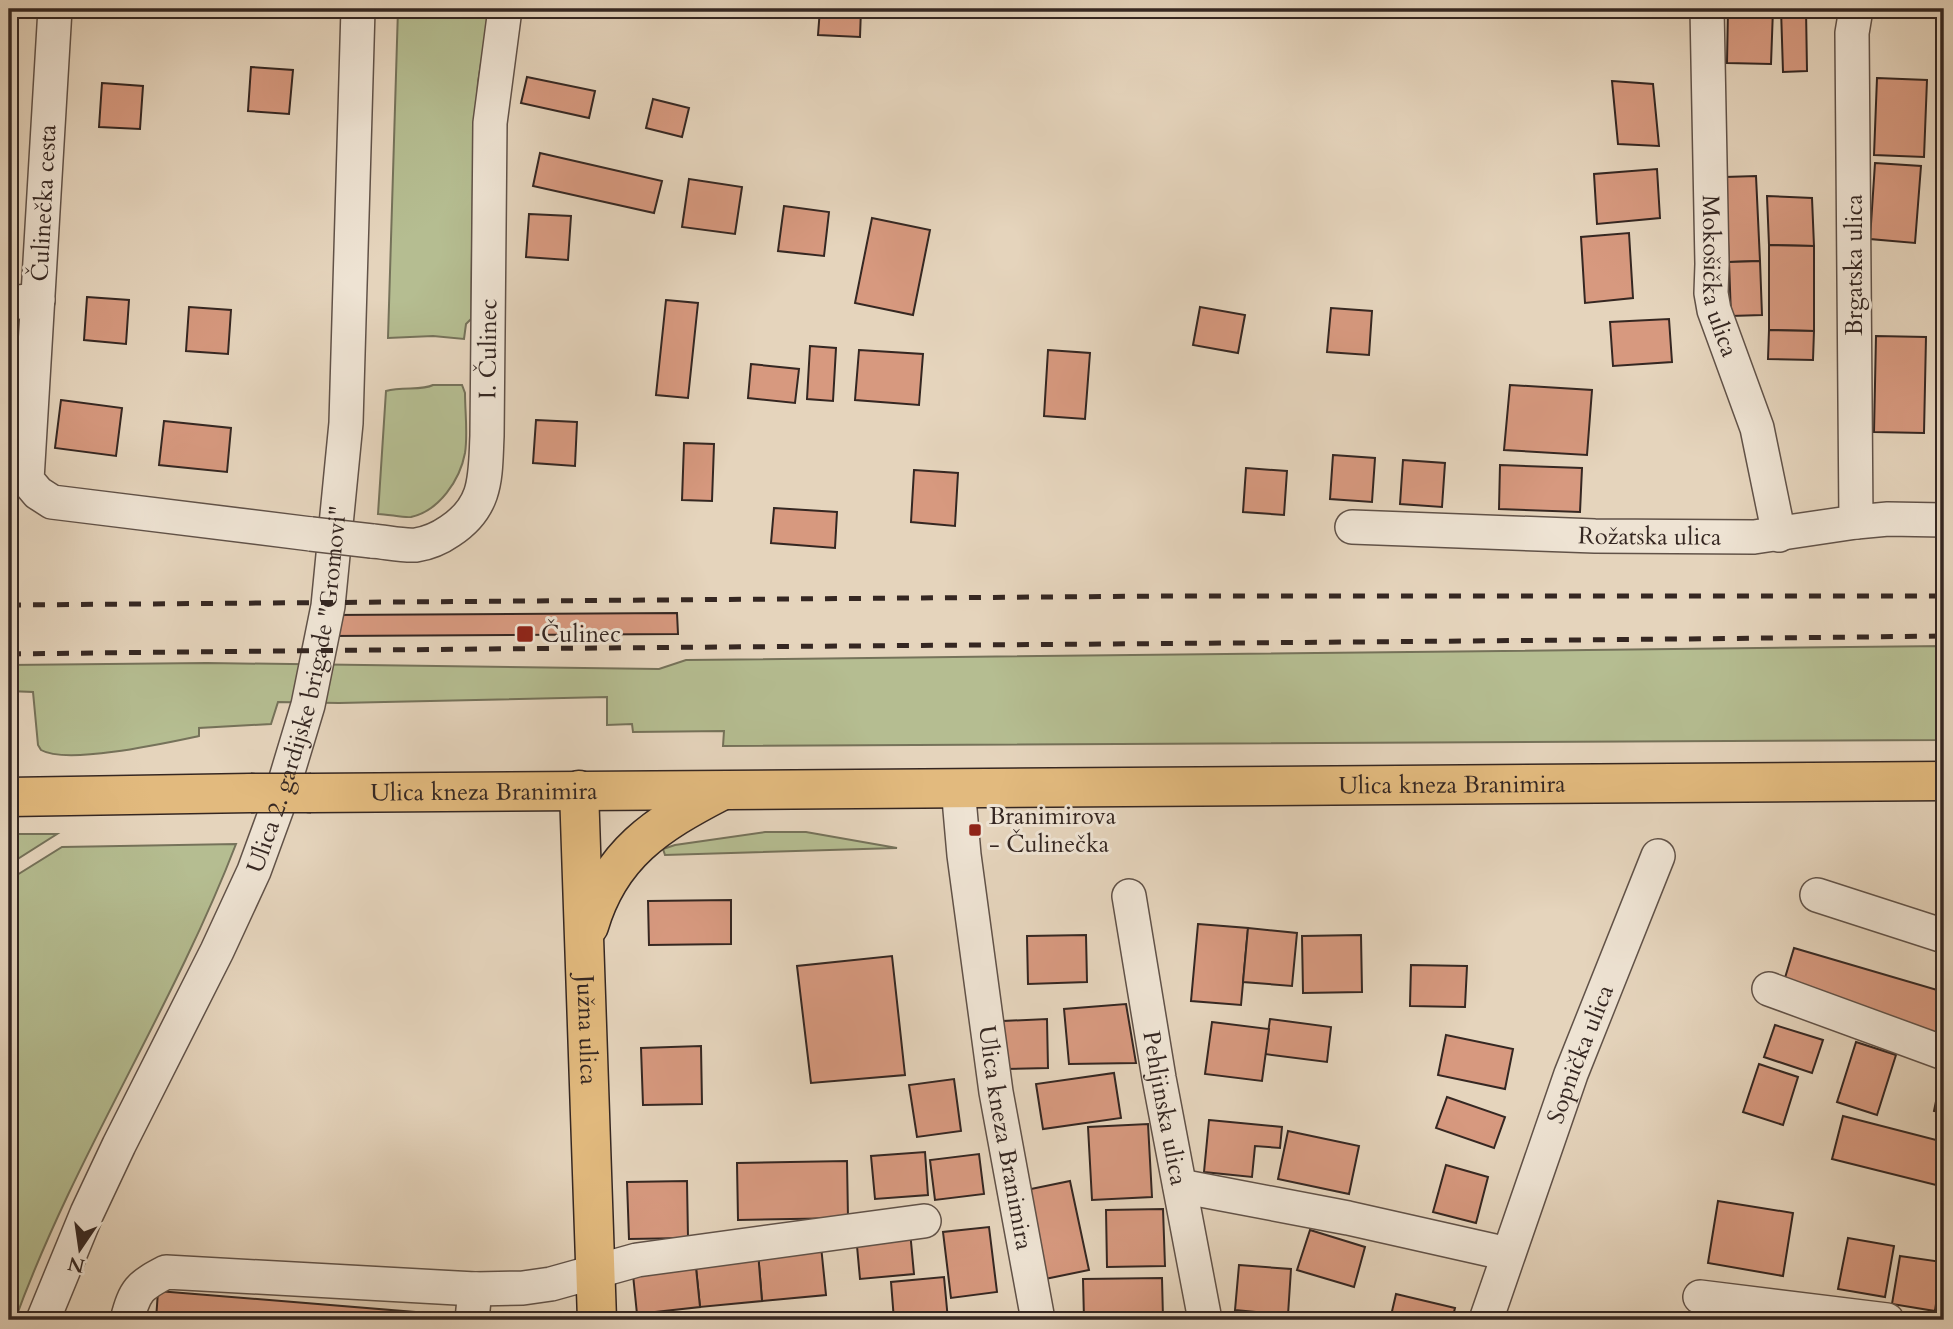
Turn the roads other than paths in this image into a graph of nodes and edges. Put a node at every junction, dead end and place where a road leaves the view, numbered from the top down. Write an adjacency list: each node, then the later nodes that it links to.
1 (55, 9): 6 (street, Čulinečka cesta)
2 (358, 9): 32 (street, Ulica 2. gardijske brigade "Gromovi")
3 (505, 9): 11 (street, I. Čulinec, bridge)
4 (1707, 9): 12 (street, Mokošička ulica)
5 (1856, 9): 9 (street, Brgatska ulica)
6 (23, 302): 7 (street, Čulinečka cesta)
7 (19, 439): 11 (street, Čulinečka cesta)
8 (1944, 520): 9 (street, Rožatska ulica)
9 (1856, 522): 12 (street, Rožatska ulica)
10 (1352, 527): 12 (street, Rožatska ulica)
11 (311, 534)
12 (1779, 534)
13 (1944, 781): 14 (main road, Ulica kneza Branimira)
14 (958, 787): 15 (main road, Ulica kneza Branimira); 35 (street, Ulica kneza Branimira)
15 (726, 789): 16 (main road, Ulica kneza Branimira); 22 (main road)
16 (579, 790): 17 (main road, Ulica kneza Branimira, bridge); 22 (main road, Južna ulica)
17 (9, 797)
18 (1658, 856): 27 (street, Sopnička ulica)
19 (1817, 895): 21 (street)
20 (1129, 896): 25 (street, Pehljinska ulica)
21 (1944, 936)
22 (585, 941): 28 (main road, Južna ulica)
23 (1769, 989): 24 (street)
24 (1944, 1053)
25 (1181, 1186): 27 (street); 36 (street, Pehljinska ulica)
26 (925, 1221): 28 (street)
27 (1508, 1254): 37 (street, Sopnička ulica)
28 (596, 1271): 30 (street); 34 (main road, Južna ulica)
29 (1700, 1297): 31 (street)
30 (473, 1305): 33 (street)
31 (1808, 1315): 38 (street)
32 (43, 1320)
33 (127, 1320)
34 (597, 1320)
35 (1038, 1320)
36 (1205, 1320)
37 (1486, 1320)
38 (1886, 1320)

